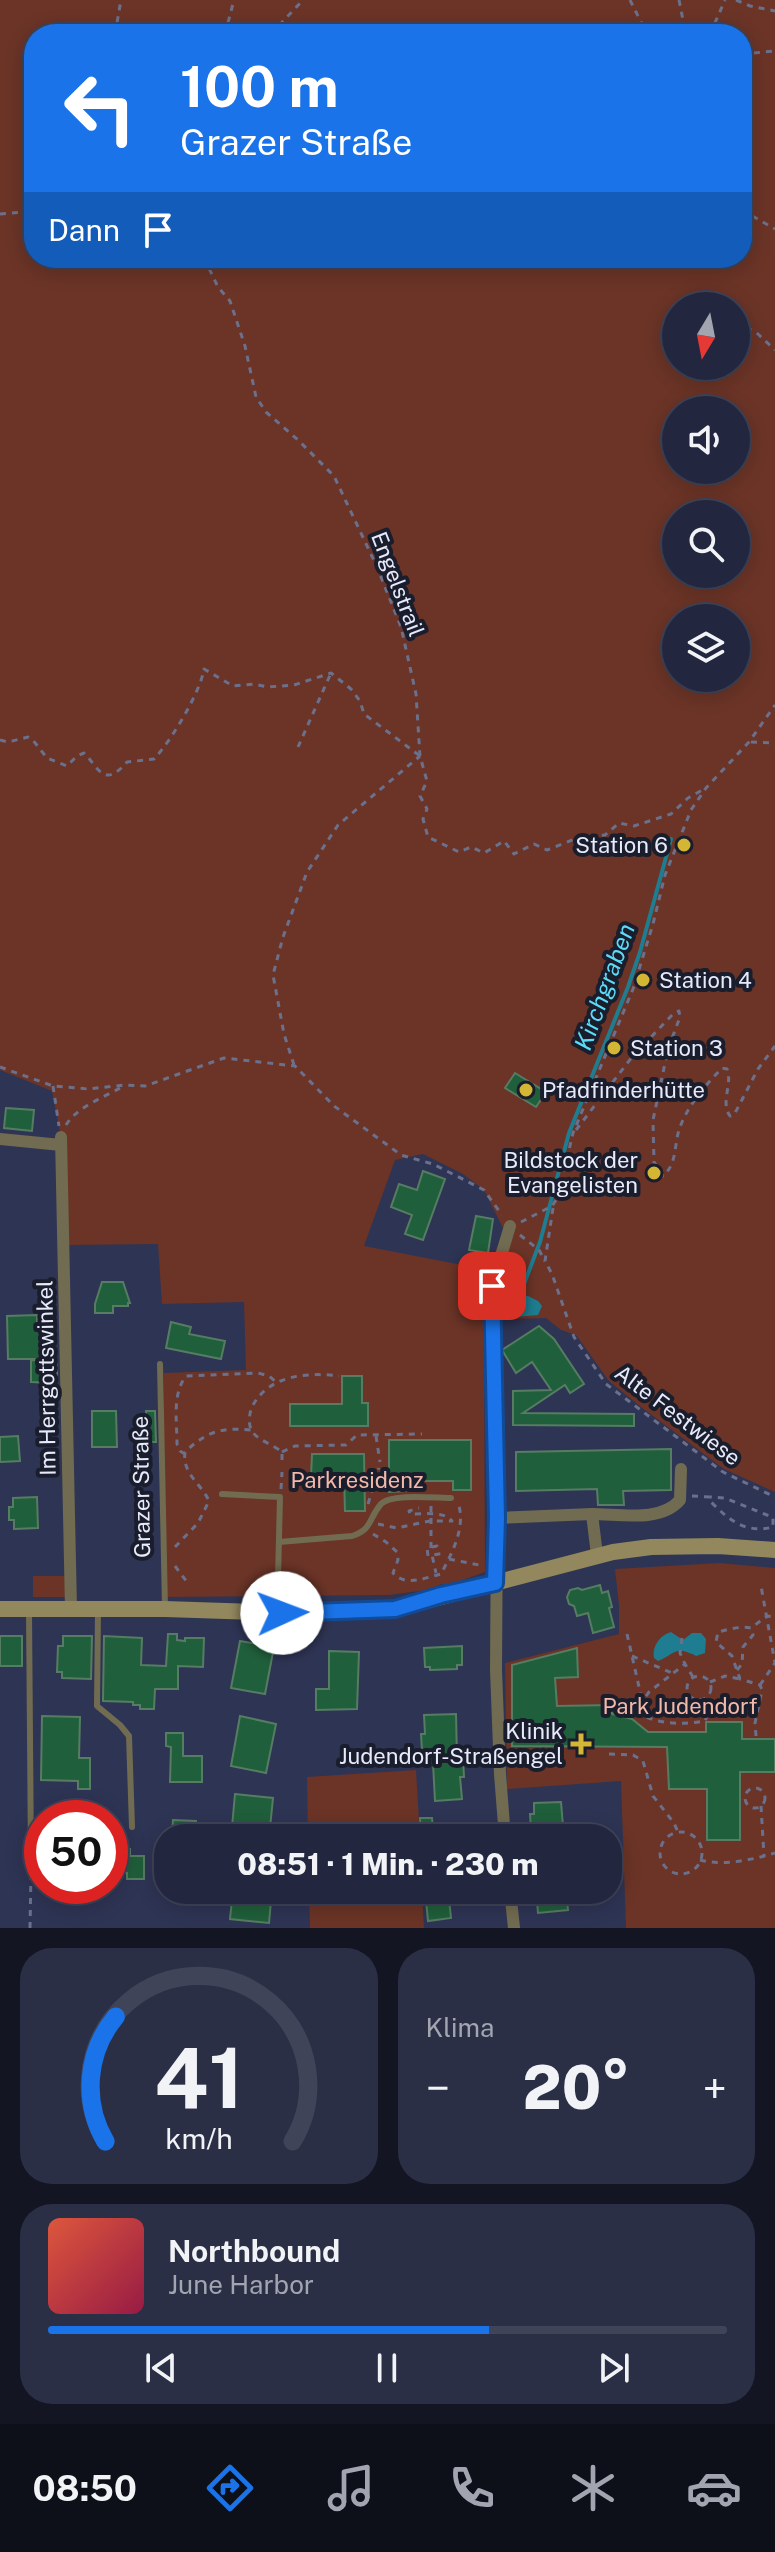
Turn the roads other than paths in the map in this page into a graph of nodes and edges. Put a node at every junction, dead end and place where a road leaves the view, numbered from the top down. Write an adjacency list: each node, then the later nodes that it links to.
1 (0, 1139): 15 (street, Im Herrgottswinkel)
2 (510, 1226): 8 (street)
3 (160, 1364): 17 (lane, Grazer Straße)
4 (681, 1469): 7 (street)
5 (222, 1494): 9 (lane)
6 (451, 1498): 9 (lane)
7 (592, 1514): 8 (street); 11 (street)
8 (497, 1518): 12 (street)
9 (279, 1542): 18 (lane)
10 (775, 1550): 11 (main road)
11 (597, 1555): 12 (main road)
12 (495, 1575): 18 (main road); 20 (street)
13 (0, 1609): 14 (main road)
14 (29, 1609): 15 (main road); 19 (lane)
15 (71, 1609): 16 (main road)
16 (98, 1609): 17 (main road); 21 (lane)
17 (165, 1609): 18 (main road)
18 (282, 1613)
19 (31, 1800)
20 (504, 1824)
21 (132, 1827)
22 (511, 1904): 23 (street)
23 (514, 1928)

